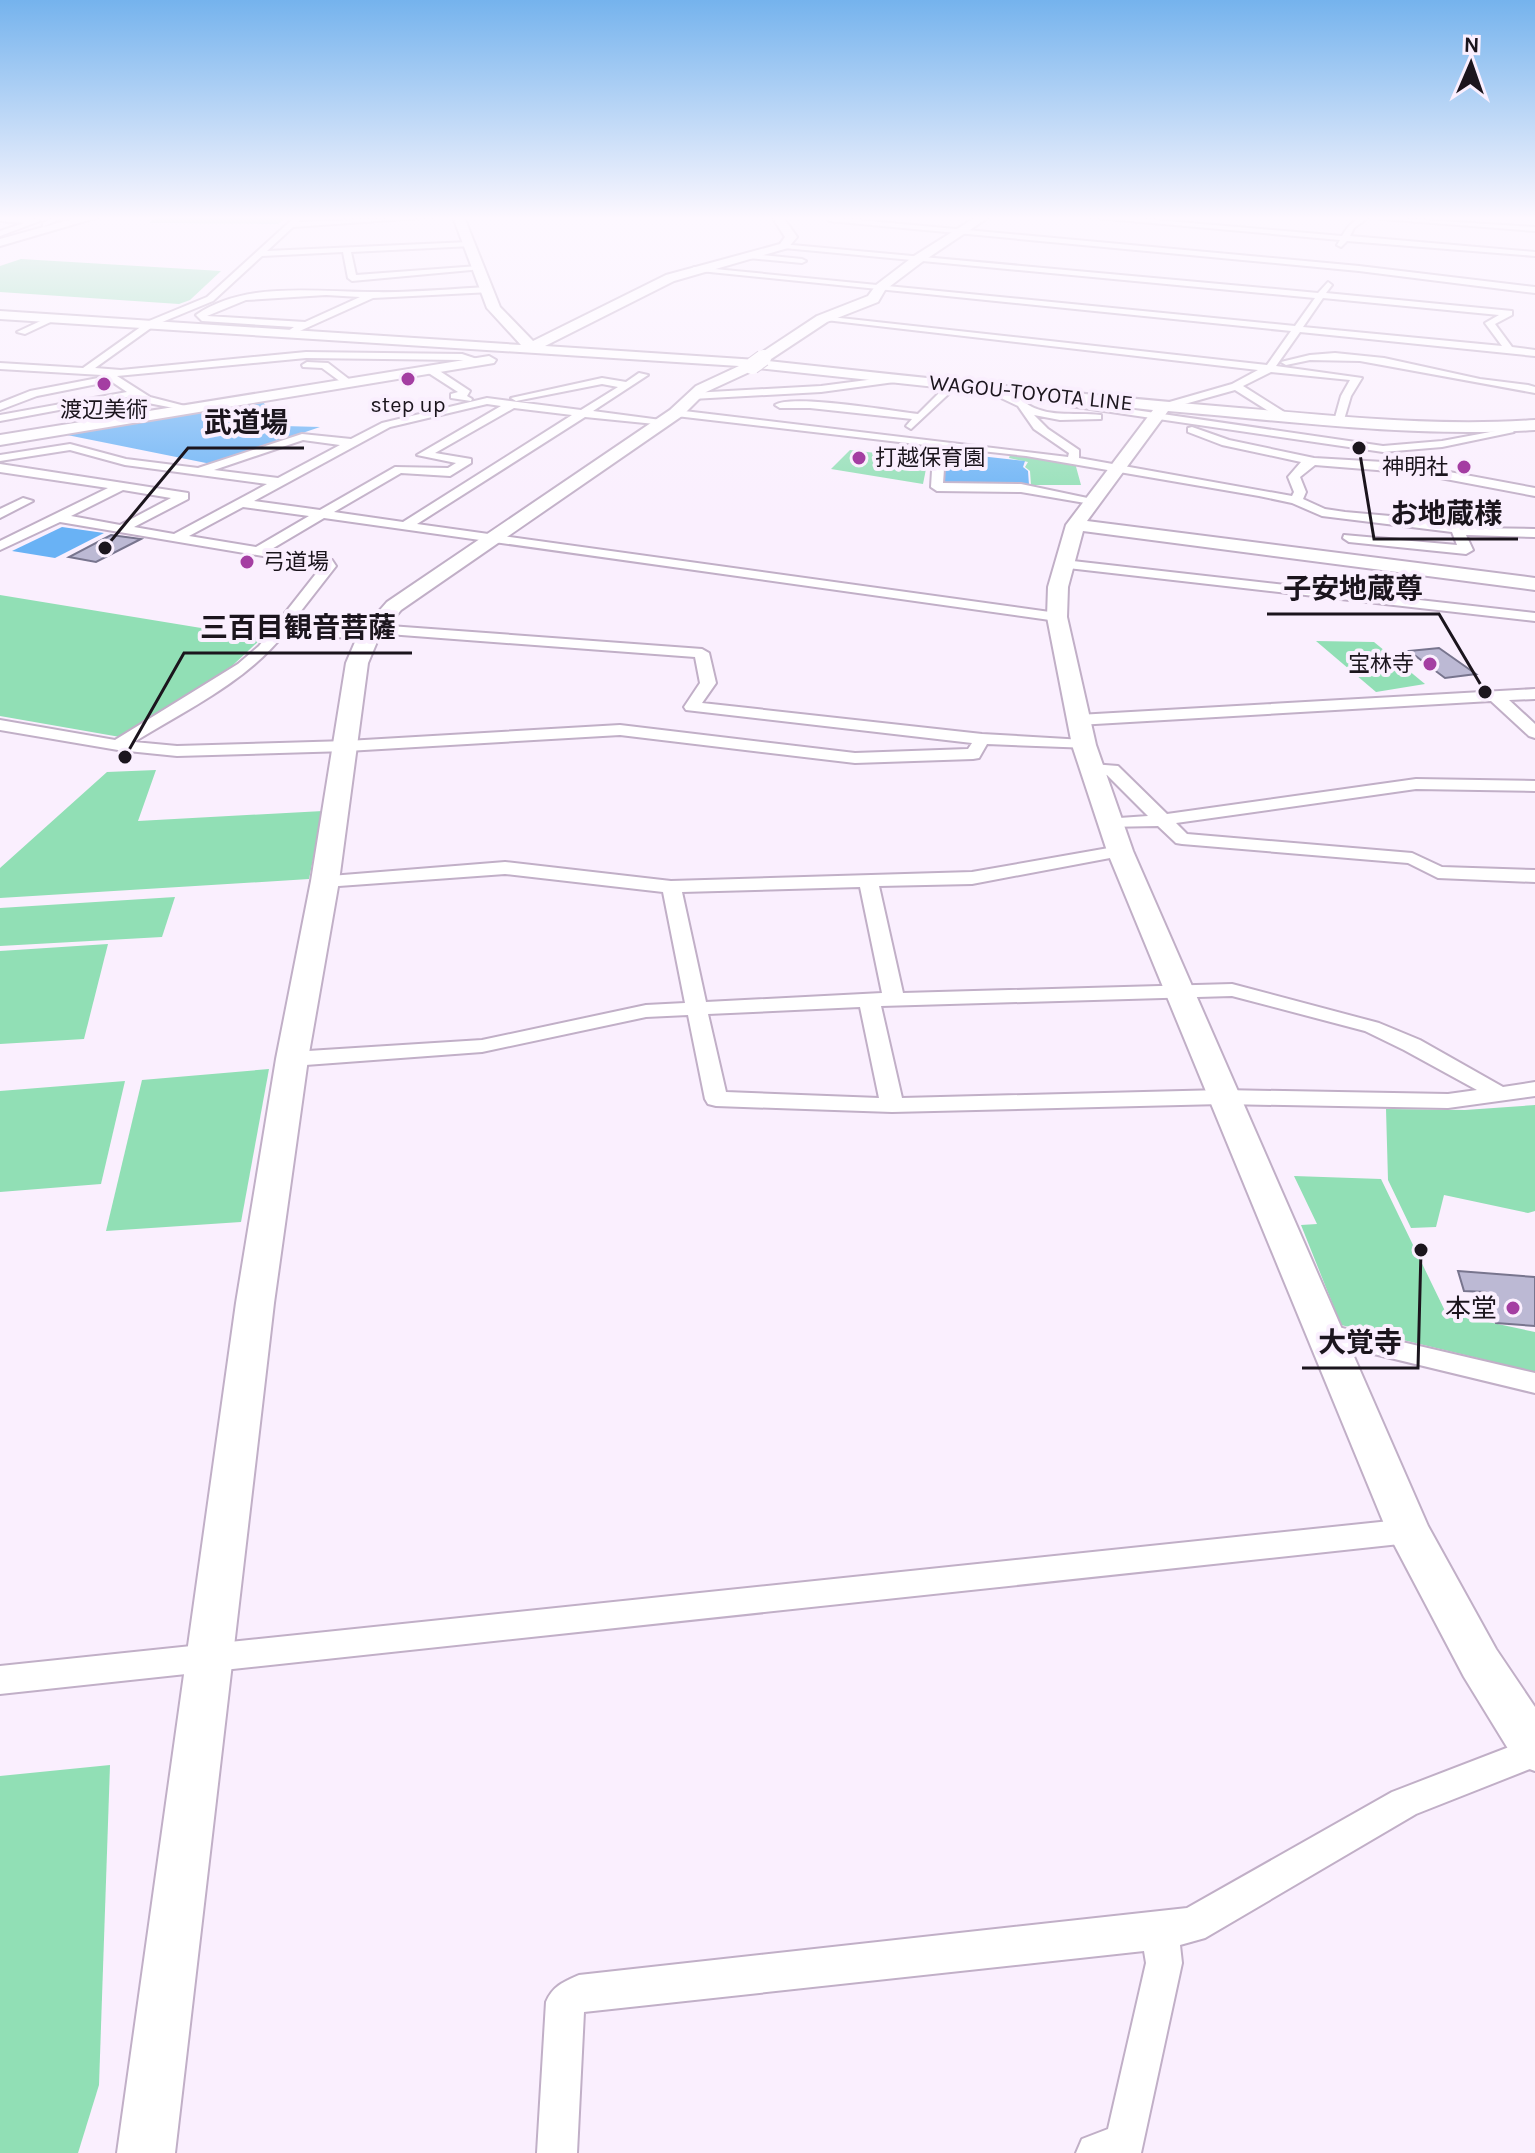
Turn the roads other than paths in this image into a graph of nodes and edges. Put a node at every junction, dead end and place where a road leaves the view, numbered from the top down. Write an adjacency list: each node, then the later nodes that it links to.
1 (32, 317): 11 (street, WAGOU-TOYOTA LINE)
2 (164, 317): 14 (street)
3 (203, 317): 13 (street)
4 (323, 317): 13 (street)
5 (501, 317): 18 (street)
6 (590, 317): 18 (street)
7 (826, 317): 12 (street)
8 (1179, 317): 15 (street)
9 (1305, 317): 15 (street)
10 (1497, 317): 19 (street)
11 (52, 319): 14 (street, WAGOU-TOYOTA LINE); 16 (street)
12 (822, 319): 24 (street); 37 (street)
13 (306, 325): 17 (street)
14 (150, 326): 17 (street, WAGOU-TOYOTA LINE); 26 (street)
15 (1296, 329): 19 (street); 24 (street)
16 (22, 332)
17 (285, 335): 18 (street, WAGOU-TOYOTA LINE)
18 (528, 349): 22 (street); 29 (street, WAGOU-TOYOTA LINE)
19 (1509, 350): 20 (street)
20 (1535, 353)
21 (267, 359): 22 (street); 27 (street); 30 (street)
22 (476, 362): 25 (street)
23 (0, 366): 26 (street)
24 (1270, 368): 33 (street); 34 (street); 52 (street)
25 (431, 370): 30 (street); 39 (street)
26 (85, 371): 27 (street)
27 (110, 375): 36 (street); 41 (street)
28 (643, 375): 31 (street)
29 (898, 379): 32 (street, WAGOU-TOYOTA LINE); 37 (street)
30 (349, 383): 42 (street)
31 (628, 385): 39 (street); 45 (street)
32 (952, 386): 35 (street, WAGOU-TOYOTA LINE); 48 (street)
33 (1236, 386): 46 (street); 49 (street)
34 (1532, 386)
35 (1003, 392): 38 (street, WAGOU-TOYOTA LINE); 43 (street)
36 (136, 393): 42 (street); 50 (street)
37 (692, 396): 51 (street)
38 (1075, 399): 44 (street); 46 (street, WAGOU-TOYOTA LINE)
39 (491, 402): 40 (street); 59 (street)
40 (512, 404): 45 (street); 64 (street)
41 (0, 407)
42 (184, 407): 54 (street)
43 (1024, 408): 44 (street); 66 (street)
44 (1109, 409): 46 (street)
45 (585, 413): 51 (street); 67 (street)
46 (1159, 413): 49 (street, WAGOU-TOYOTA LINE); 58 (street); 65 (street); 70 (street)
47 (761, 414): 48 (street); 51 (street); 56 (street)
48 (919, 417): 56 (street)
49 (1285, 417): 52 (street, WAGOU-TOYOTA LINE)
50 (0, 418)
51 (668, 418): 89 (street)
52 (1335, 421): 55 (street, WAGOU-TOYOTA LINE); 58 (street)
53 (1535, 425): 55 (street, WAGOU-TOYOTA LINE)
54 (46, 431): 57 (street); 61 (street)
55 (1466, 434): 62 (street)
56 (898, 438): 60 (street)
57 (0, 440)
58 (1331, 442): 62 (street)
59 (353, 443): 72 (street); 73 (street)
60 (953, 444): 66 (street); 77 (street)
61 (64, 447): 63 (street); 68 (street)
62 (1366, 449): 71 (street)
63 (0, 458)
64 (467, 461): 67 (street); 81 (street)
65 (1314, 461): 71 (street); 78 (street)
66 (1072, 462): 70 (street)
67 (502, 465): 85 (street)
68 (164, 467): 72 (street); 74 (street)
69 (0, 468): 74 (street)
70 (1117, 469): 77 (street); 78 (street)
71 (1412, 470): 75 (street)
72 (197, 472): 73 (street)
73 (280, 482): 79 (street)
74 (122, 486): 83 (street); 86 (street)
75 (1535, 492)
76 (0, 497): 80 (street)
77 (1091, 500): 84 (street)
78 (1296, 500): 82 (street)
79 (242, 503): 81 (street); 91 (street)
80 (0, 514)
81 (320, 514): 85 (street); 93 (street)
82 (1345, 516): 87 (street); 90 (street)
83 (58, 518): 86 (street); 92 (street)
84 (1075, 525): 94 (street); 95 (street)
85 (405, 526): 89 (street)
86 (121, 529): 91 (street)
87 (1458, 531): 88 (street); 90 (street)
88 (1535, 533)
89 (493, 538): 97 (street); 100 (street)
90 (1349, 538): 94 (street)
91 (174, 539): 93 (street)
92 (0, 546)
93 (257, 552): 99 (street)
94 (1352, 560): 96 (street)
95 (1064, 564): 97 (street); 98 (street)
96 (1535, 584)
97 (1057, 617): 103 (street)
98 (1535, 617)
99 (281, 629): 100 (street); 107 (street)
100 (373, 632): 106 (street); 108 (street)
101 (1535, 694): 102 (street)
102 (1497, 698): 103 (street); 105 (street)
103 (1078, 720): 109 (street)
104 (0, 725): 107 (street)
105 (1535, 733)
106 (982, 739): 108 (street); 109 (street)
107 (118, 745): 108 (street)
108 (347, 746): 116 (street)
109 (1088, 757): 111 (street); 112 (street)
110 (1535, 786): 111 (street)
111 (1163, 820): 112 (street); 114 (street)
112 (1111, 823): 113 (street)
113 (1120, 851): 115 (street); 118 (street)
114 (1535, 876)
115 (868, 880): 117 (street); 119 (street)
116 (325, 881): 117 (street); 122 (street)
117 (671, 887): 121 (street)
118 (1178, 991): 119 (street); 124 (street); 125 (street)
119 (894, 999): 120 (street)
120 (869, 1000): 121 (street); 126 (street)
121 (696, 1008): 122 (street); 126 (street)
122 (292, 1059): 130 (street)
123 (1535, 1089): 124 (street)
124 (1498, 1093): 125 (street)
125 (1222, 1097): 126 (street); 127 (street)
126 (892, 1105)
127 (1325, 1333): 128 (street); 129 (street)
128 (1535, 1383)
129 (1409, 1531): 130 (street); 132 (street)
130 (212, 1656): 131 (street); 134 (street)
131 (0, 1680)
132 (1535, 1751): 133 (street)
133 (1160, 1930): 135 (street); 136 (street)
134 (146, 2153)
135 (557, 2153)
136 (1096, 2153)

